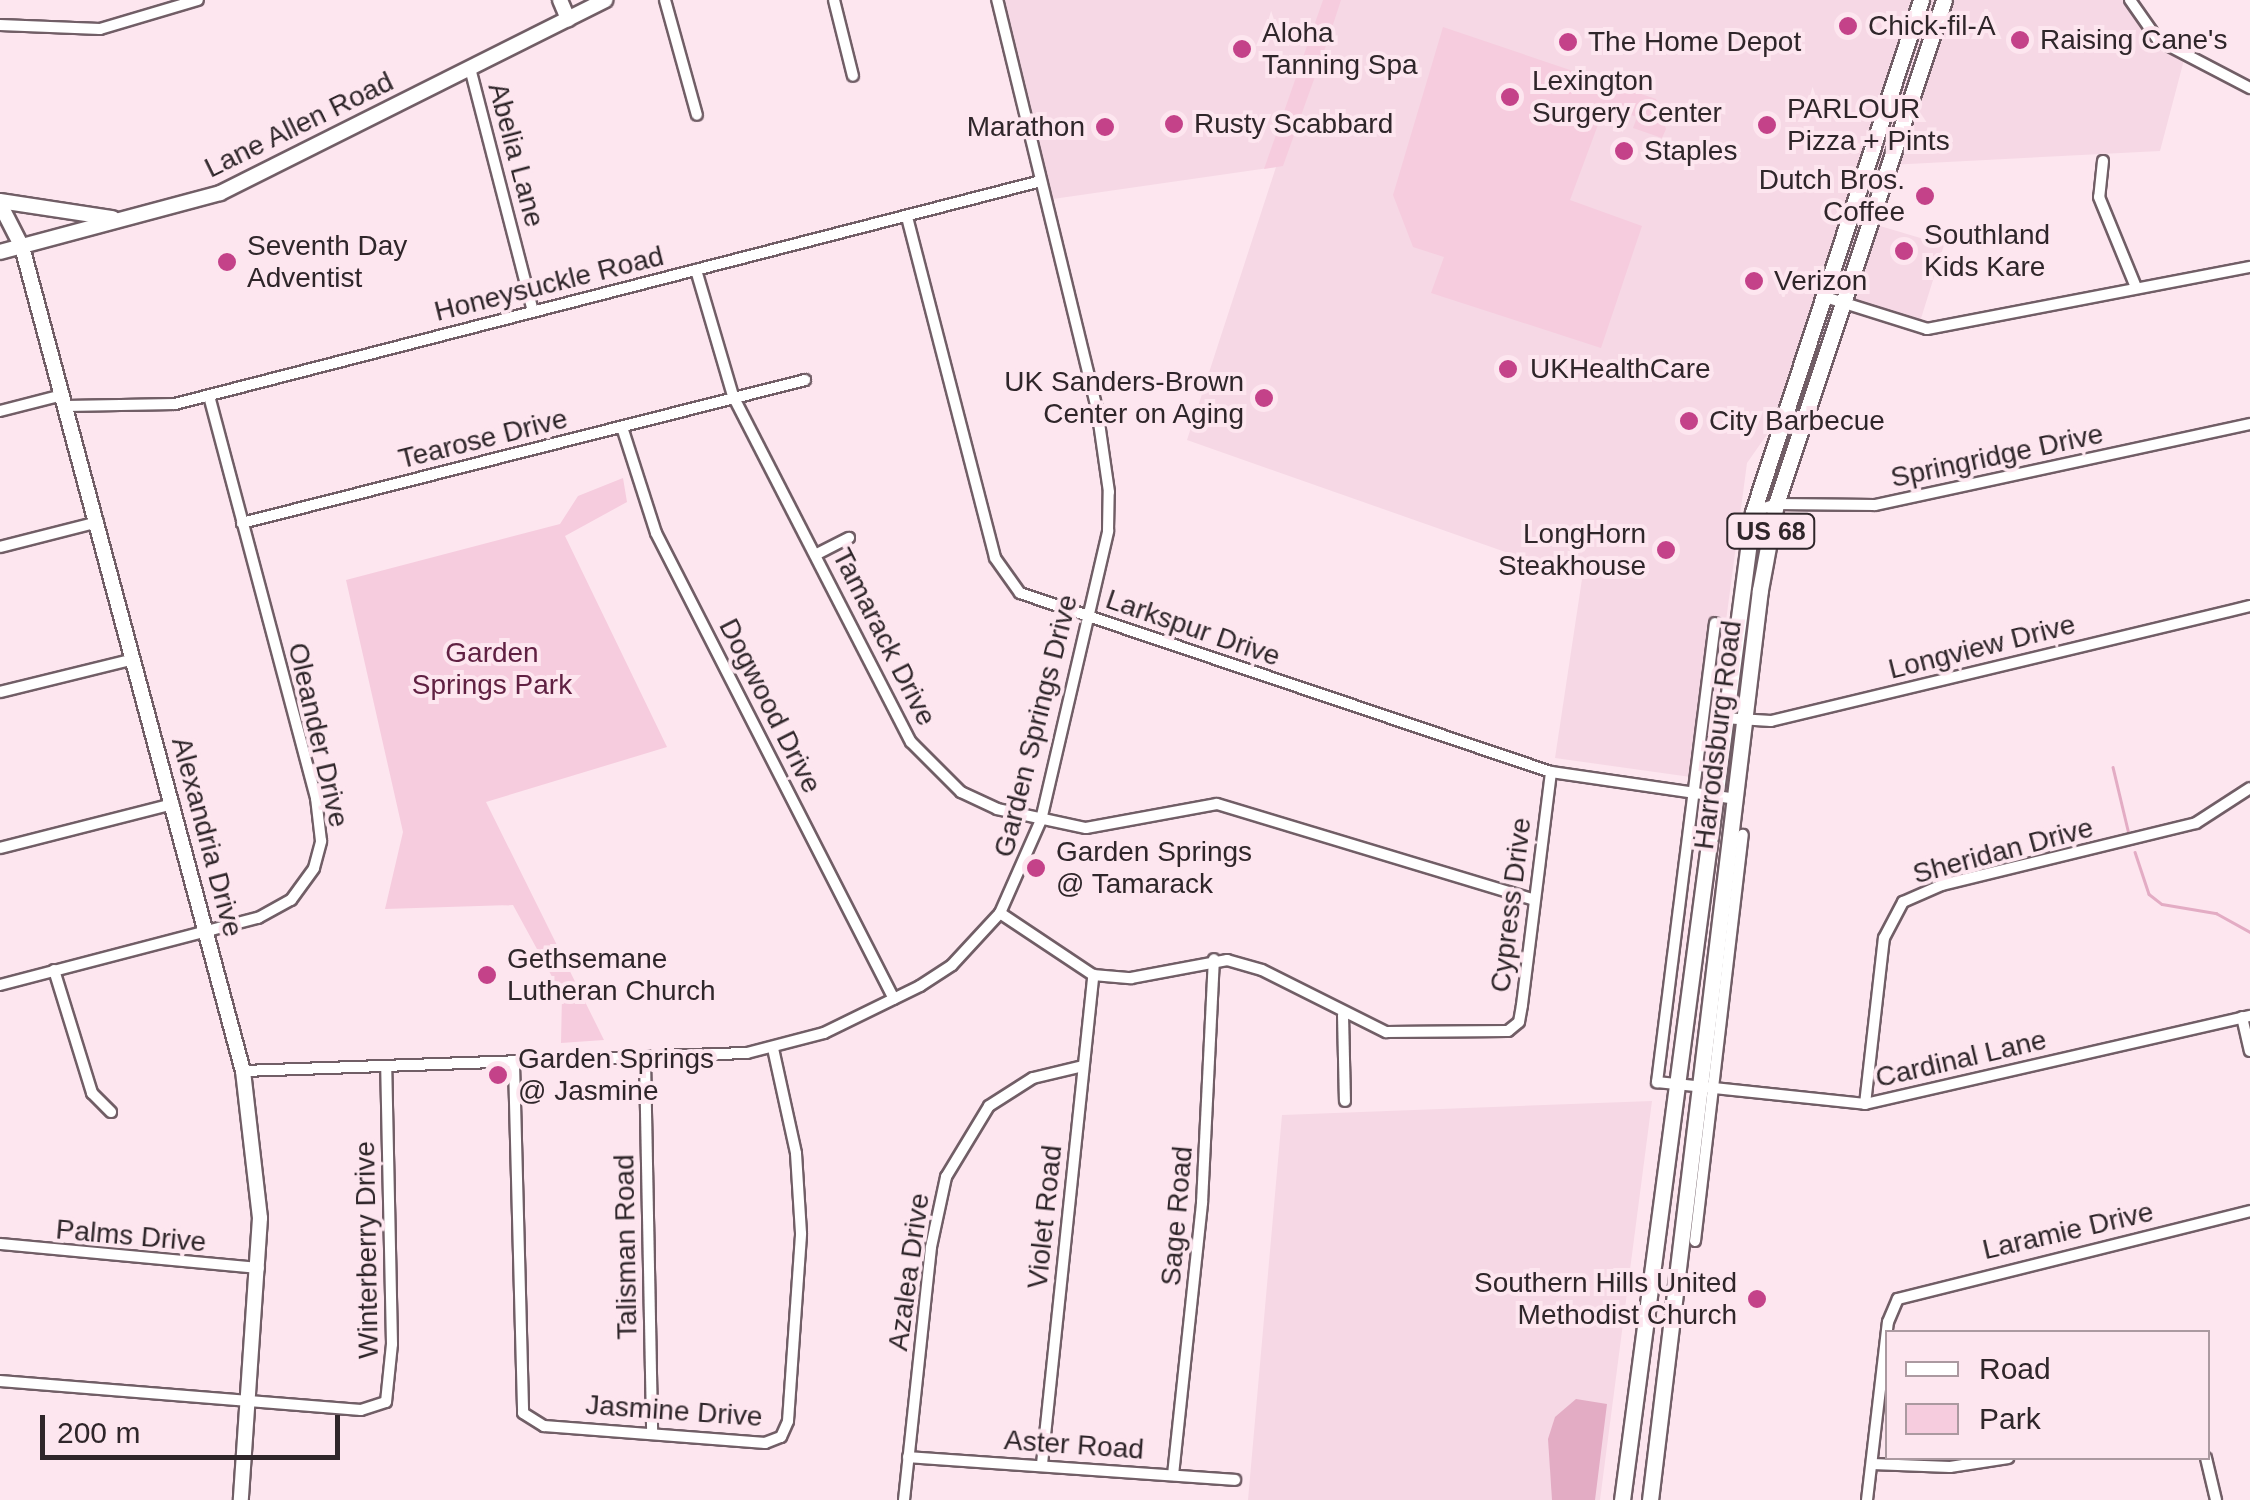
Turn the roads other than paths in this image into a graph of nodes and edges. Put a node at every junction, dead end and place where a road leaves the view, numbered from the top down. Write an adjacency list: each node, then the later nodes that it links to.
1 (198, 0): 12 (street)
2 (560, 0): 11 (street)
3 (604, 0): 10 (street, Lane Allen Road)
4 (664, 0): 16 (street)
5 (834, 0): 14 (street)
6 (997, 0): 18 (street, Garden Springs Drive)
7 (1921, 0): 27 (main road, Harrodsburg Road / US 68)
8 (1944, 0): 28 (main road, Harrodsburg Road / US 68)
9 (2130, 0): 15 (street)
10 (582, 5): 11 (street, Lane Allen Road)
11 (568, 19): 13 (street, Lane Allen Road)
12 (0, 25)
13 (470, 68): 21 (street, Lane Allen Road); 29 (street, Abelia Lane)
14 (853, 76)
15 (2250, 88)
16 (697, 115)
17 (2103, 160): 26 (street)
18 (1042, 181): 20 (street, Honeysuckle Road); 45 (street, Garden Springs Drive)
19 (0, 202): 21 (street); 22 (street, Alexandria Drive)
20 (907, 217): 25 (street, Honeysuckle Road); 45 (street, Larkspur Drive)
21 (128, 220): 22 (street, Lane Allen Road)
22 (22, 247): 23 (street, Lane Allen Road); 33 (street, Alexandria Drive)
23 (0, 252)
24 (2250, 267): 26 (street)
25 (696, 270): 29 (street, Honeysuckle Road); 32 (street, Tamarack Drive)
26 (2136, 288): 28 (street)
27 (1822, 296): 28 (street); 38 (main road, Harrodsburg Road / US 68)
28 (1842, 304): 37 (main road, Harrodsburg Road / US 68)
29 (533, 311): 31 (street, Honeysuckle Road)
30 (805, 380): 32 (street, Tearose Drive)
31 (210, 396): 33 (street, Honeysuckle Road); 40 (street, Oleander Drive)
32 (734, 396): 36 (street, Tearose Drive); 43 (street, Tamarack Drive)
33 (64, 400): 34 (street, Honeysuckle Road); 39 (street, Alexandria Drive)
34 (0, 411)
35 (2250, 424): 37 (street, Springridge Drive)
36 (622, 427): 40 (street, Tearose Drive); 67 (street, Dogwood Drive)
37 (1776, 504): 38 (street, Springridge Drive); 50 (main road, Harrodsburg Road / US 68)
38 (1754, 512): 49 (main road, Harrodsburg Road / US 68)
39 (98, 522): 42 (street); 47 (street, Alexandria Drive)
40 (242, 523): 62 (street, Oleander Drive)
41 (849, 538): 43 (street)
42 (0, 546)
43 (816, 554): 57 (street, Tamarack Drive)
44 (2250, 606): 50 (street, Longview Drive)
45 (1088, 616): 51 (street, Larkspur Drive); 57 (street, Garden Springs Drive)
46 (1715, 623): 53 (street)
47 (134, 659): 48 (street); 56 (street, Alexandria Drive)
48 (0, 692)
49 (1723, 718): 50 (street, Longview Drive); 54 (main road, Harrodsburg Road / US 68)
50 (1745, 720): 55 (main road, Harrodsburg Road / US 68)
51 (1550, 772): 53 (street, Larkspur Drive); 60 (street, Cypress Drive)
52 (2250, 788): 80 (street, Sheridan Drive)
53 (1694, 794): 54 (street, Larkspur Drive); 77 (street)
54 (1713, 797): 55 (street, Larkspur Drive); 77 (main road, Harrodsburg Road / US 68)
55 (1735, 799): 78 (main road, Harrodsburg Road / US 68)
56 (173, 804): 59 (street); 62 (street, Alexandria Drive)
57 (1041, 820): 60 (street, Tamarack Drive); 61 (street, Garden Springs Drive)
58 (1743, 834): 78 (street)
59 (0, 848)
60 (1534, 900): 68 (street, Cypress Drive)
61 (1000, 913): 65 (street); 67 (street, Garden Springs Drive)
62 (206, 932): 64 (street, Oleander Drive); 76 (street, Alexandria Drive)
63 (1214, 960): 65 (street, Cypress Drive); 68 (street, Cypress Drive); 96 (street, Sage Road)
64 (54, 970): 66 (street, Oleander Drive); 81 (street)
65 (1093, 975): 74 (street, Violet Road)
66 (0, 985)
67 (894, 999): 70 (street, Garden Springs Drive)
68 (1343, 1016): 79 (street)
69 (2246, 1017): 71 (street); 80 (street, Cardinal Lane)
70 (773, 1048): 72 (street, Garden Springs Drive); 90 (street, Jasmine Drive)
71 (2250, 1051)
72 (645, 1060): 73 (street, Garden Springs Drive); 90 (street, Talisman Road)
73 (514, 1064): 75 (street, Garden Springs Drive); 90 (street, Jasmine Drive)
74 (1082, 1066): 91 (street, Azalea Drive); 94 (street, Violet Road)
75 (386, 1067): 76 (street, Garden Springs Drive); 89 (street, Winterberry Drive)
76 (243, 1070): 85 (street, Alexandria Drive)
77 (1678, 1084): 78 (street, Cardinal Lane); 100 (main road, Harrodsburg Road / US 68)
78 (1706, 1087): 80 (street, Cardinal Lane); 83 (street); 101 (main road, Harrodsburg Road / US 68)
79 (1345, 1101)
80 (1865, 1104)
81 (111, 1112)
82 (2250, 1212): 86 (street, Laramie Drive)
83 (1695, 1240)
84 (0, 1244): 85 (street, Palms Drive)
85 (259, 1268): 89 (street, Alexandria Drive)
86 (1887, 1330)
87 (1885, 1349): 95 (street, Laramie Drive)
88 (0, 1381): 89 (street, Winterberry Drive)
89 (250, 1400): 98 (street, Alexandria Drive)
90 (652, 1433)
91 (908, 1457): 94 (street, Aster Road); 99 (street, Azalea Drive)
92 (1995, 1460): 95 (street)
93 (2206, 1460): 103 (street)
94 (1042, 1464): 96 (street, Aster Road)
95 (1872, 1464): 102 (street)
96 (1173, 1476): 97 (street, Aster Road)
97 (1236, 1480)
98 (240, 1500)
99 (904, 1500)
100 (1622, 1500)
101 (1650, 1500)
102 (1868, 1500)
103 (2216, 1500)

